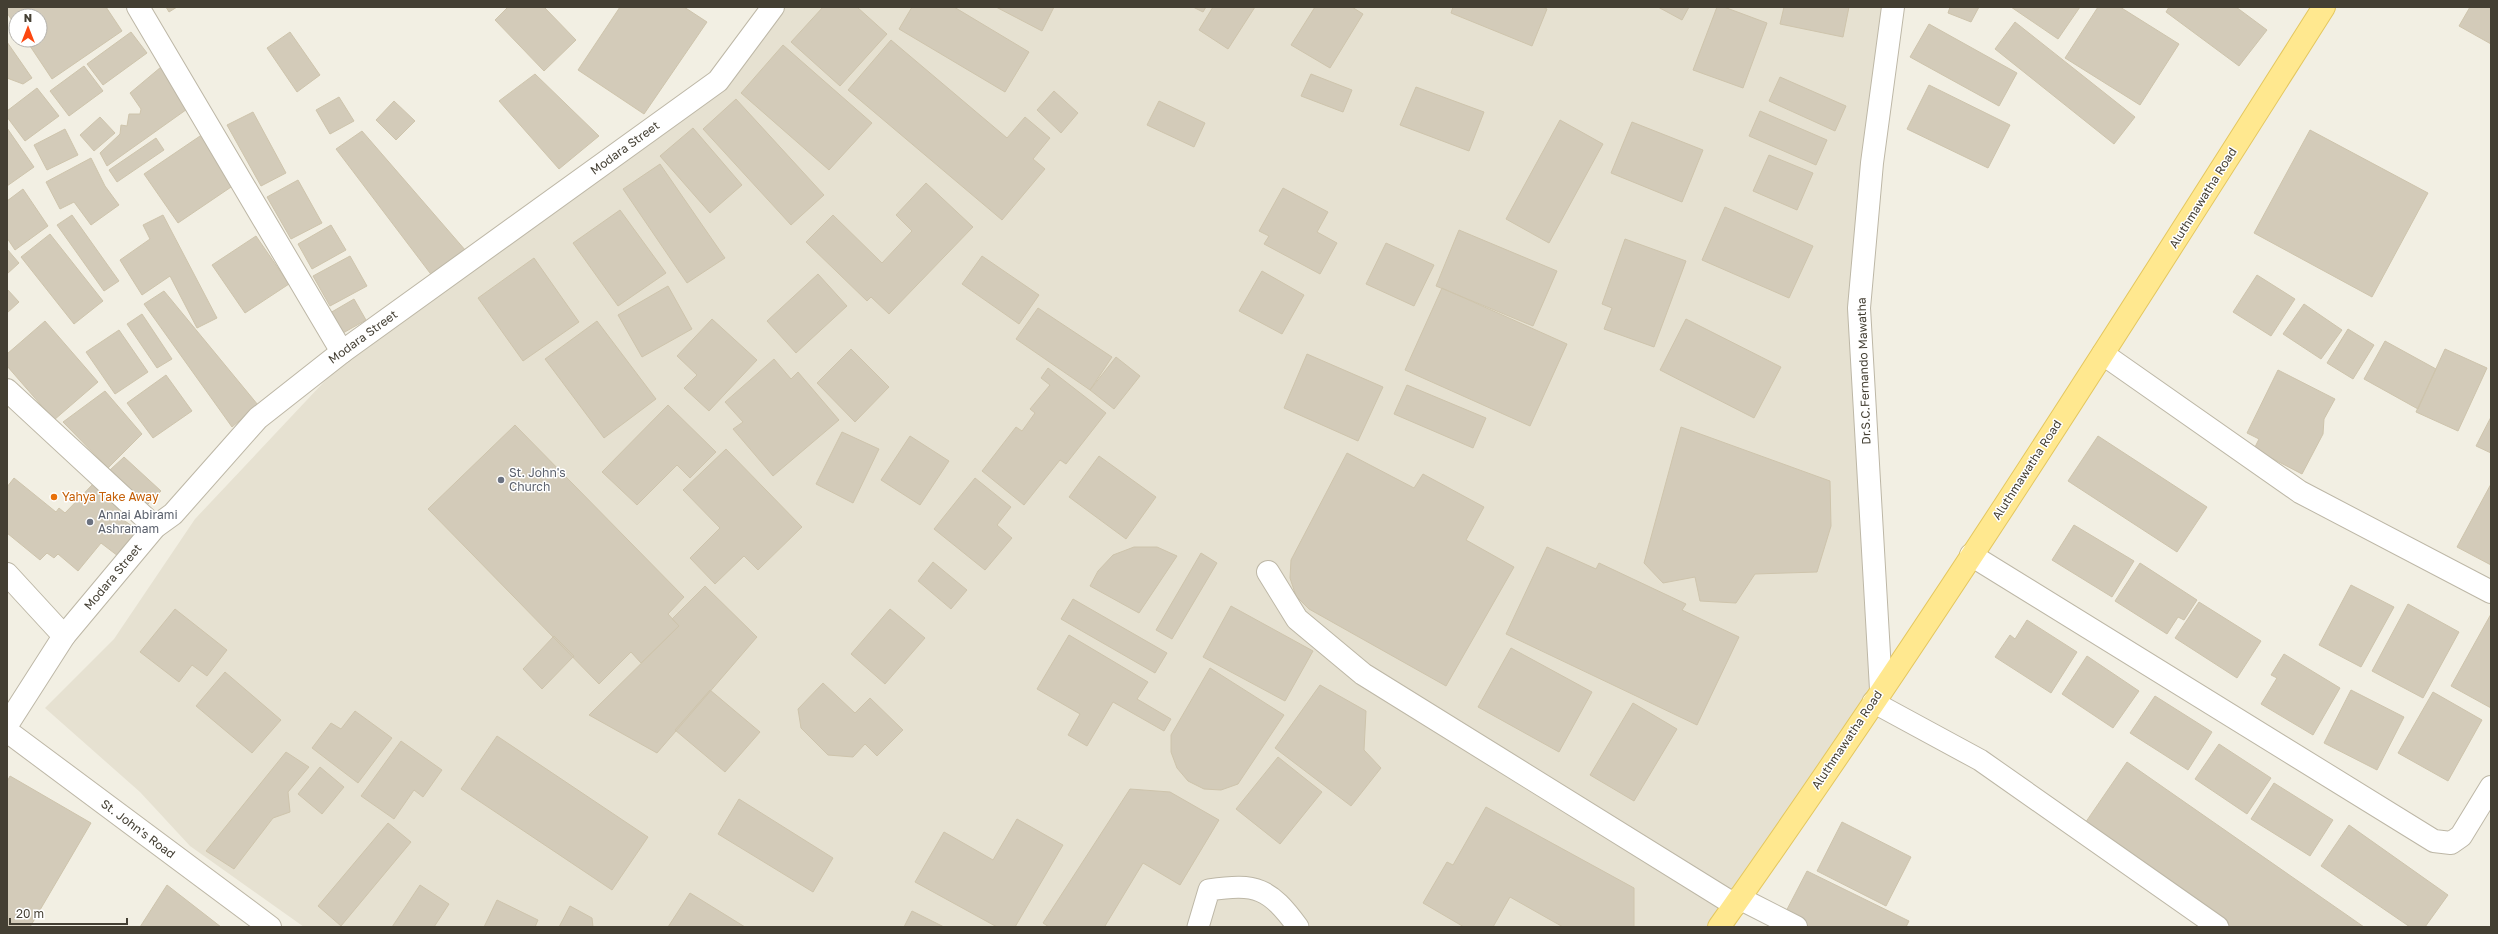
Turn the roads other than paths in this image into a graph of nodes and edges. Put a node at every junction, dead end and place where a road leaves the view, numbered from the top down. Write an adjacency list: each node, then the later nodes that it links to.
1 (138, 7): 5 (street)
2 (773, 7): 5 (street, Modara Street)
3 (1893, 7): 14 (street, Dr.S.C.Fernando Mawatha)
4 (2324, 7): 6 (main road, Aluthmawatha Road)
5 (342, 352): 8 (street, Modara Street)
6 (2104, 354): 9 (main road, Aluthmawatha Road); 12 (street)
7 (7, 390): 8 (street)
8 (155, 527): 13 (street, Modara Street)
9 (1971, 555): 14 (main road, Aluthmawatha Road); 17 (street)
10 (1268, 572): 18 (street)
11 (7, 574): 13 (street)
12 (2491, 592)
13 (64, 636): 15 (street, Modara Street)
14 (1877, 696): 18 (main road, Aluthmawatha Road); 24 (lane)
15 (7, 725)
16 (7, 731): 19 (street, St. John's Road)
17 (2491, 787)
18 (1737, 902): 22 (main road, Aluthmawatha Road); 23 (street)
19 (270, 927)
20 (1198, 927): 21 (lane)
21 (1298, 927)
22 (1720, 927)
23 (1796, 927)
24 (2218, 927)

